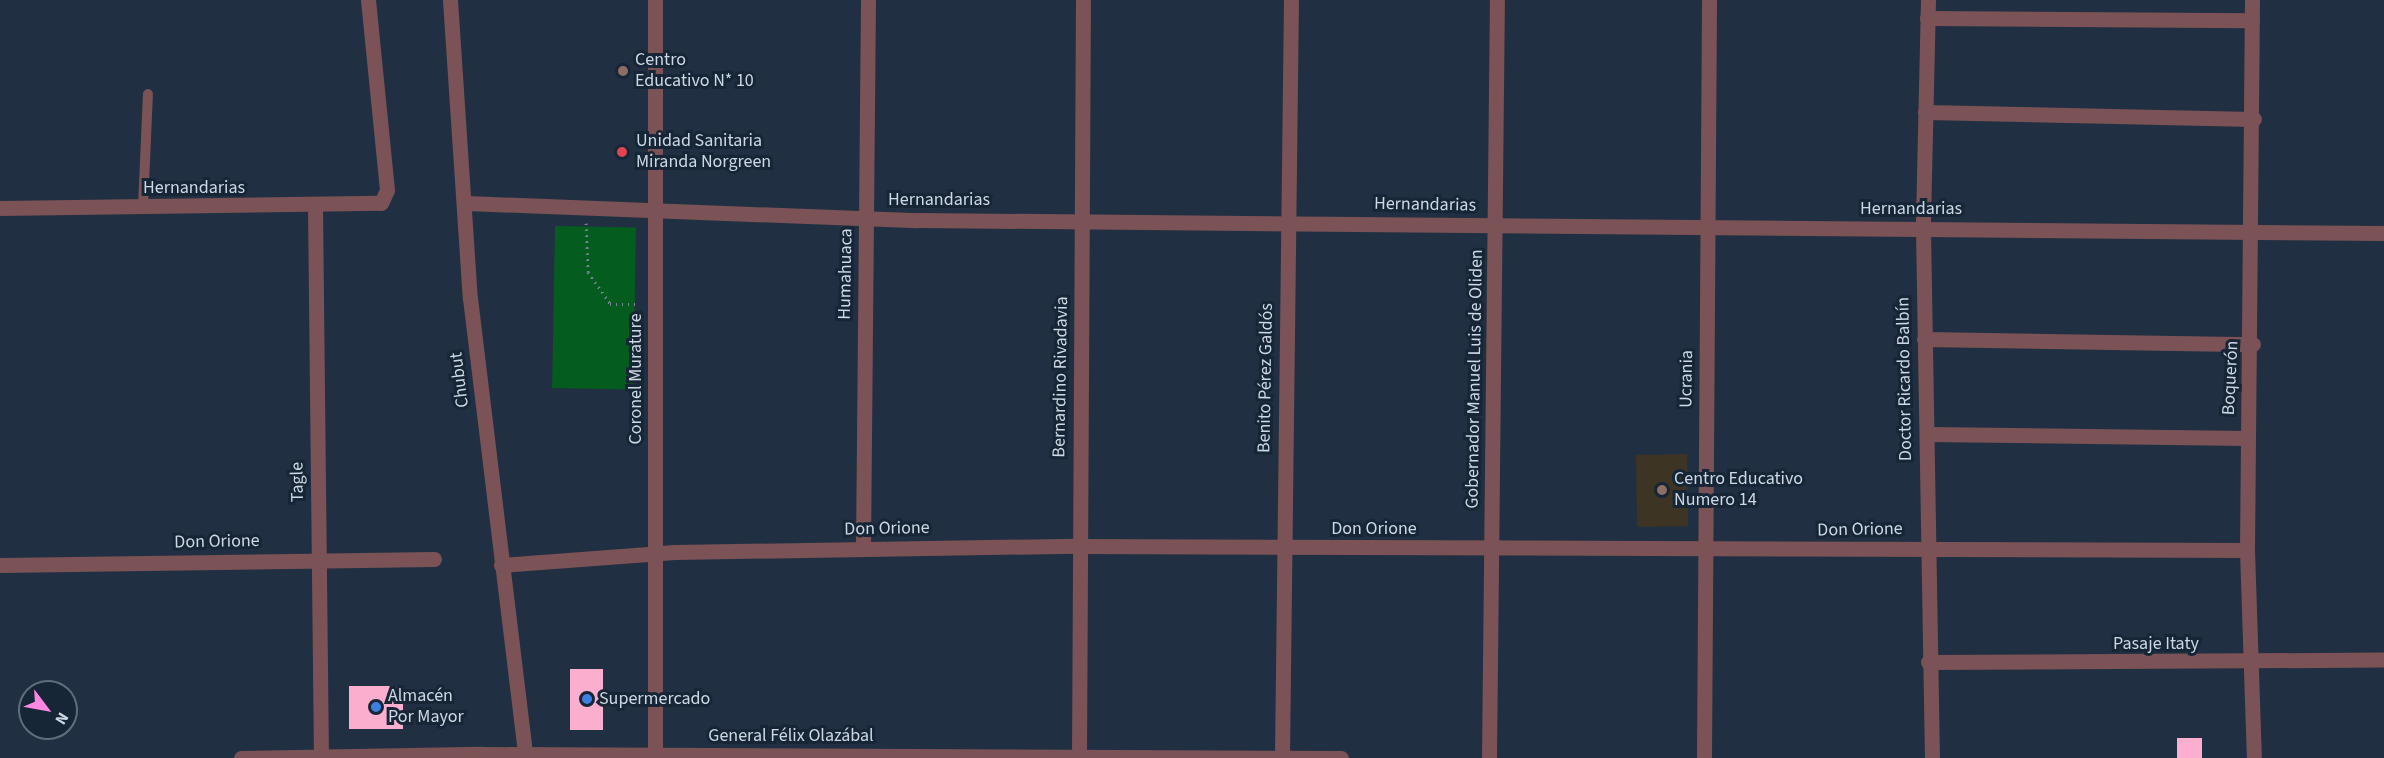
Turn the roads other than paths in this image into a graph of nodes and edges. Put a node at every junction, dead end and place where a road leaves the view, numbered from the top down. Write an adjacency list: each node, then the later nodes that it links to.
1 (368, 0): 17 (street, Hernandarias)
2 (450, 0): 16 (street, Chubut)
3 (655, 0): 20 (street, Coronel Murature)
4 (868, 0): 22 (street, Humahuaca)
5 (1083, 0): 21 (street, Bernardino Rivadavia)
6 (1291, 0): 23 (street, Benito Pérez Galdós)
7 (1497, 0): 24 (street, Gobernador Manuel Luis de Oliden)
8 (1709, 0): 25 (street, Ucrania)
9 (1928, 0): 11 (street, Doctor Ricardo Balbín)
10 (2252, 0): 12 (street, Boquerón)
11 (1927, 18): 12 (street); 14 (street, Doctor Ricardo Balbín)
12 (2252, 20): 15 (street, Boquerón)
13 (148, 94): 18 (lane)
14 (1925, 112): 15 (street); 26 (street, Doctor Ricardo Balbín)
15 (2254, 119): 27 (street, Boquerón)
16 (466, 203): 20 (street, Hernandarias); 44 (street, Chubut)
17 (315, 206): 18 (street, Hernandarias); 42 (street, Tagle)
18 (143, 207): 19 (street, Hernandarias)
19 (0, 208)
20 (656, 211): 22 (street, Hernandarias); 40 (street, Coronel Murature)
21 (1083, 218): 22 (street, Hernandarias); 23 (street, Hernandarias); 33 (street, Bernardino Rivadavia)
22 (866, 219): 35 (street, Humahuaca)
23 (1289, 223): 24 (street, Hernandarias); 34 (street, Benito Pérez Galdós)
24 (1497, 225): 25 (street, Hernandarias); 36 (street, Gobernador Manuel Luis de Oliden)
25 (1708, 228): 26 (street, Hernandarias); 39 (street, Ucrania)
26 (1923, 229): 27 (street, Hernandarias); 29 (street, Doctor Ricardo Balbín)
27 (2252, 230): 28 (street, Hernandarias); 30 (street, Boquerón)
28 (2384, 233)
29 (1924, 339): 30 (street); 31 (street, Doctor Ricardo Balbín)
30 (2253, 344): 32 (street, Boquerón)
31 (1927, 434): 32 (street); 37 (street, Doctor Ricardo Balbín)
32 (2247, 438): 38 (street, Boquerón)
33 (1078, 546): 34 (street, Don Orione); 35 (street, Don Orione); 50 (street, Bernardino Rivadavia)
34 (1283, 548): 36 (street, Don Orione); 51 (street, Benito Pérez Galdós)
35 (863, 549): 40 (street, Don Orione)
36 (1492, 549): 39 (street, Don Orione); 56 (street, Gobernador Manuel Luis de Oliden)
37 (1926, 549): 38 (street, Don Orione); 39 (street, Don Orione); 46 (street, Doctor Ricardo Balbín)
38 (2247, 550): 47 (street, Boquerón)
39 (1703, 551): 57 (street, Ucrania)
40 (655, 556): 44 (street, Don Orione); 52 (street, Coronel Murature)
41 (434, 559): 42 (street, Don Orione)
42 (318, 561): 43 (street, Don Orione); 54 (street, Tagle)
43 (0, 565)
44 (501, 565): 48 (street, Chubut)
45 (2384, 660): 47 (street, Pasaje Itaty)
46 (1928, 662): 47 (street, Pasaje Itaty); 58 (street, Doctor Ricardo Balbín)
47 (2251, 664): 59 (street, Boquerón)
48 (525, 754): 52 (street, General Félix Olazábal); 54 (street, General Félix Olazábal)
49 (1012, 756): 50 (street, General Félix Olazábal); 52 (street, General Félix Olazábal)
50 (1079, 756): 51 (street, General Félix Olazábal)
51 (1282, 756): 55 (street, General Félix Olazábal)
52 (655, 757)
53 (242, 758): 54 (street, General Félix Olazábal)
54 (321, 758)
55 (1341, 758)
56 (1489, 758)
57 (1704, 758)
58 (1932, 758)
59 (2254, 758)

